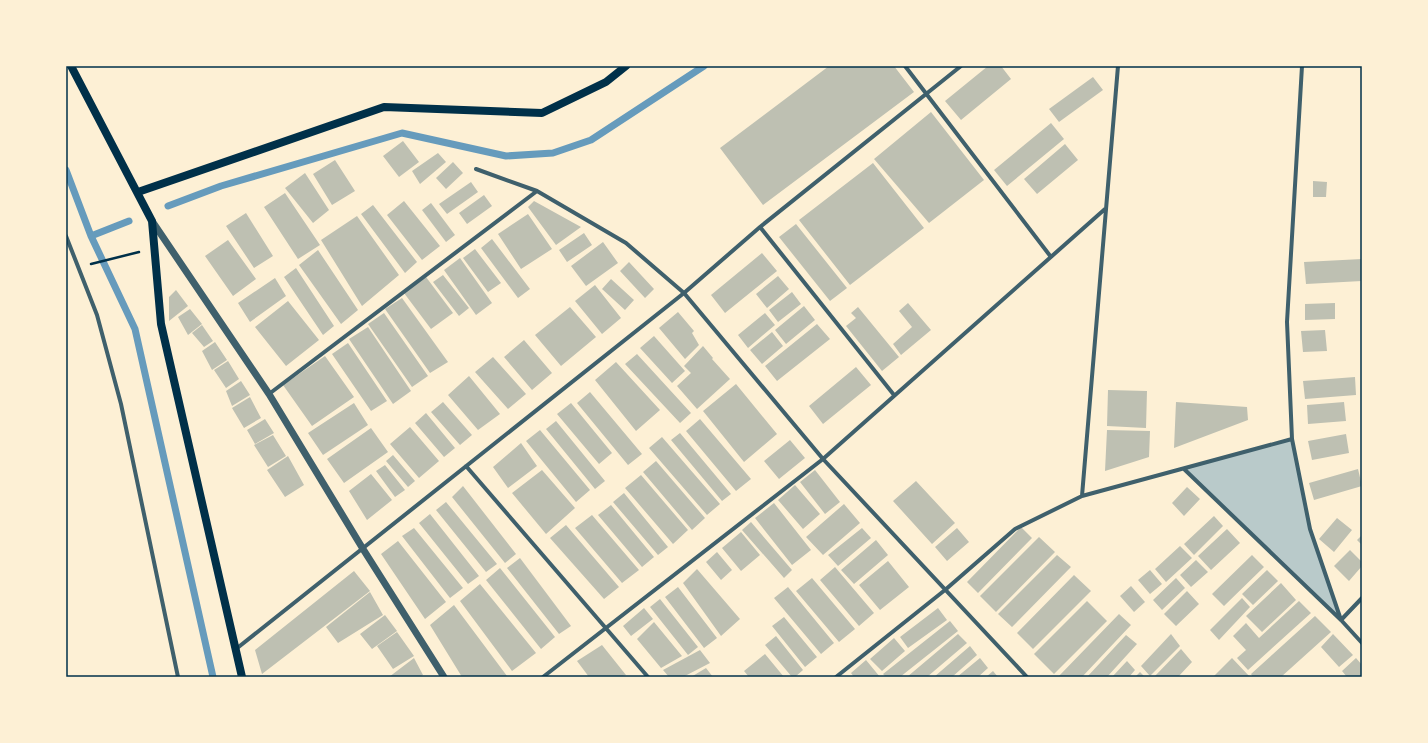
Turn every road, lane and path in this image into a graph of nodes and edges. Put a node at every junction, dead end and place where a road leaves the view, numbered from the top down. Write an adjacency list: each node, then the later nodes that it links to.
1 (71, 66): 10 (main road)
2 (626, 66): 10 (main road)
3 (905, 66): 7 (street)
4 (961, 66): 7 (street)
5 (1118, 66): 11 (street)
6 (1302, 66): 21 (street)
7 (926, 93): 13 (street); 16 (street)
8 (476, 169): 9 (street)
9 (537, 191): 18 (street); 19 (street)
10 (138, 192): 12 (main road)
11 (1105, 209): 16 (street); 25 (street)
12 (152, 221): 19 (street); 32 (main road)
13 (760, 227): 18 (street); 20 (street)
14 (66, 236): 33 (street)
15 (137, 252): 17 (path)
16 (1051, 256): 20 (street)
17 (93, 264)
18 (684, 293): 22 (street); 23 (street)
19 (269, 394): 26 (street)
20 (894, 396): 22 (street)
21 (1292, 439): 24 (street); 29 (street)
22 (822, 459): 27 (street); 30 (street)
23 (466, 466): 26 (street); 30 (street)
24 (1184, 469): 25 (street); 29 (street)
25 (1082, 496): 27 (street)
26 (363, 549): 32 (street); 35 (street)
27 (945, 590): 38 (street); 39 (street)
28 (1362, 598): 29 (street)
29 (1341, 620): 31 (street)
30 (606, 628): 36 (street); 37 (street)
31 (1362, 643)
32 (236, 649): 34 (main road)
33 (178, 677)
34 (242, 677)
35 (444, 677)
36 (543, 677)
37 (648, 677)
38 (836, 677)
39 (1028, 677)

